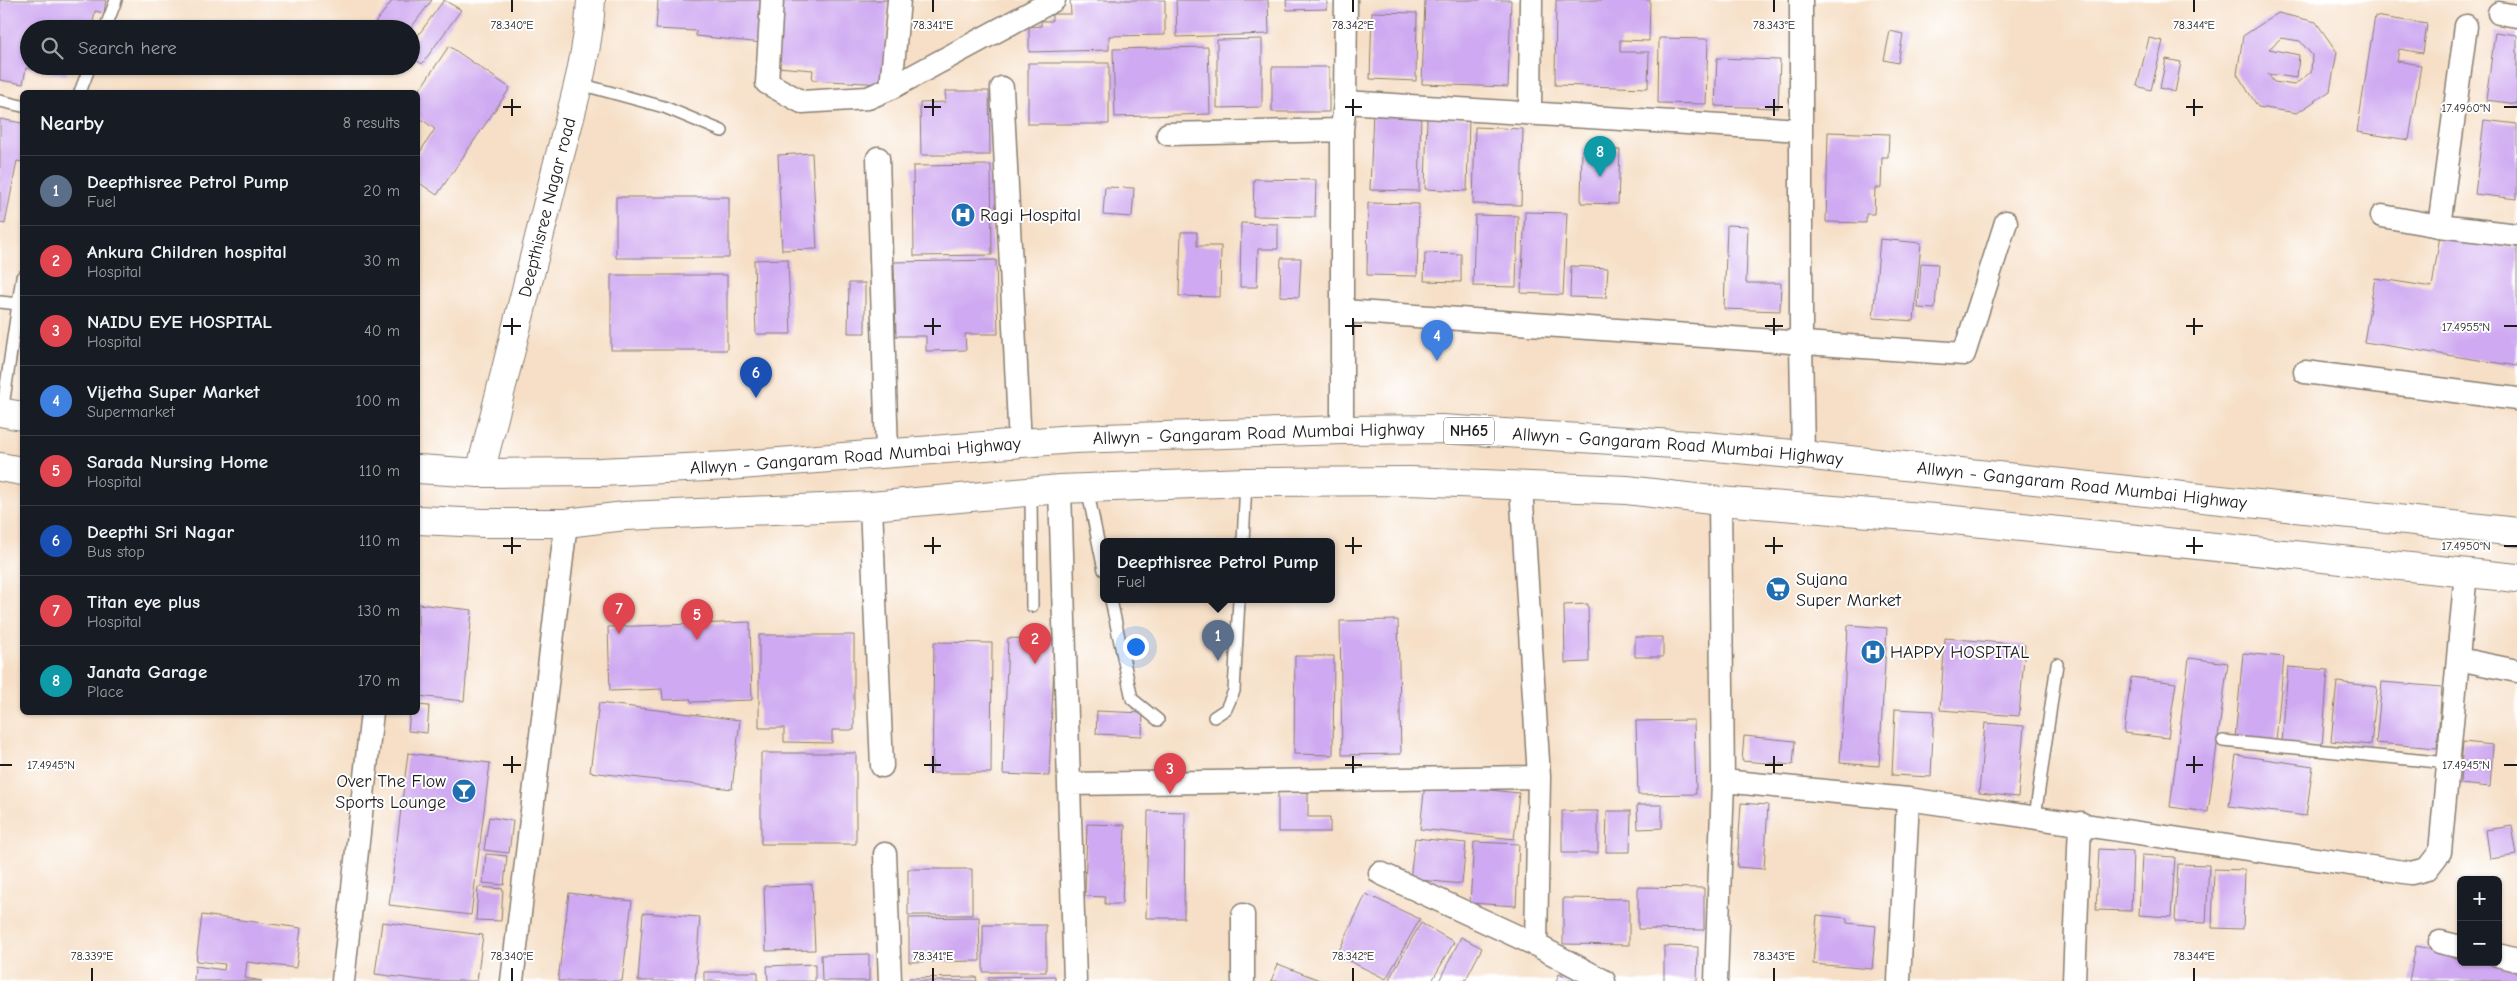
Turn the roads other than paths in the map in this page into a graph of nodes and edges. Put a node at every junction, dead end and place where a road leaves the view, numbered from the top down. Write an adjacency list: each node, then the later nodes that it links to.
1 (116, 0): 9 (lane)
2 (591, 0): 12 (main road, Deepthisree Nagar road)
3 (772, 0): 13 (street)
4 (899, 0): 13 (street)
5 (1054, 0): 13 (street)
6 (1346, 0): 17 (street)
7 (1531, 0): 19 (street)
8 (1801, 0): 21 (street)
9 (108, 20)
10 (2466, 26): 27 (street)
11 (87, 75): 15 (lane)
12 (580, 82): 22 (lane); 43 (main road, Deepthisree Nagar road)
13 (892, 88)
14 (1002, 88): 37 (street)
15 (81, 90)
16 (0, 101): 18 (lane)
17 (1345, 102): 19 (street); 20 (street)
18 (20, 106)
19 (1530, 113): 21 (street)
20 (1342, 130): 23 (street); 31 (street)
21 (1801, 130): 32 (street)
22 (722, 131)
23 (1168, 134)
24 (878, 158): 38 (street)
25 (2382, 216): 27 (street)
26 (2006, 222): 32 (street)
27 (2439, 226): 28 (street)
28 (2517, 234)
29 (0, 302): 30 (lane)
30 (20, 302): 35 (lane)
31 (1343, 312): 32 (street); 36 (street)
32 (1801, 343): 39 (street)
33 (2306, 372): 34 (street)
34 (2517, 400)
35 (8, 414)
36 (1342, 430): 37 (main road, Allwyn - Gangaram Road Mumbai Highway / NH65); 39 (main road, Allwyn - Gangaram Road Mumbai Highway / NH65)
37 (1020, 444): 38 (main road, Allwyn - Gangaram Road Mumbai Highway / NH65)
38 (887, 453): 43 (main road, Allwyn - Gangaram Road Mumbai Highway / NH65)
39 (1803, 455): 53 (main road, Allwyn - Gangaram Road Mumbai Highway / NH65)
40 (0, 467): 42 (main road)
41 (420, 469): 43 (main road, Allwyn - Gangaram Road Mumbai Highway / NH65)
42 (20, 471)
43 (480, 473)
44 (1246, 482): 45 (main road); 46 (main road); 54 (lane)
45 (1521, 486): 49 (main road); 70 (street)
46 (1087, 488): 47 (main road); 55 (lane)
47 (1060, 489): 48 (main road); 72 (street)
48 (1031, 492): 50 (main road); 60 (lane)
49 (1720, 501): 56 (main road); 71 (street)
50 (871, 506): 52 (main road); 69 (street)
51 (420, 520): 52 (main road)
52 (566, 523): 83 (street)
53 (2517, 532)
54 (1243, 538)
55 (1100, 551)
56 (2466, 572): 57 (main road); 61 (street)
57 (2517, 578)
58 (1112, 603): 66 (lane)
59 (1239, 603): 65 (lane)
60 (1032, 606)
61 (2458, 659): 63 (street); 68 (street)
62 (2057, 664): 74 (lane)
63 (2517, 672)
64 (372, 715): 82 (street)
65 (1214, 717)
66 (1158, 720)
67 (2224, 741): 68 (lane)
68 (2448, 763): 75 (street)
69 (882, 766)
70 (1539, 777): 72 (street); 79 (street)
71 (1723, 781): 73 (street); 88 (street)
72 (1069, 784): 85 (street)
73 (1908, 799): 74 (street); 89 (street)
74 (2035, 817): 75 (street)
75 (2080, 823): 90 (street)
76 (885, 854): 84 (street)
77 (1380, 873): 79 (street)
78 (1243, 915): 86 (street)
79 (1536, 945): 87 (street)
80 (2502, 956): 81 (street)
81 (2517, 960)
82 (343, 981)
83 (512, 981)
84 (890, 981)
85 (1076, 981)
86 (1243, 981)
87 (1604, 981)
88 (1716, 981)
89 (1899, 981)
90 (2074, 981)

